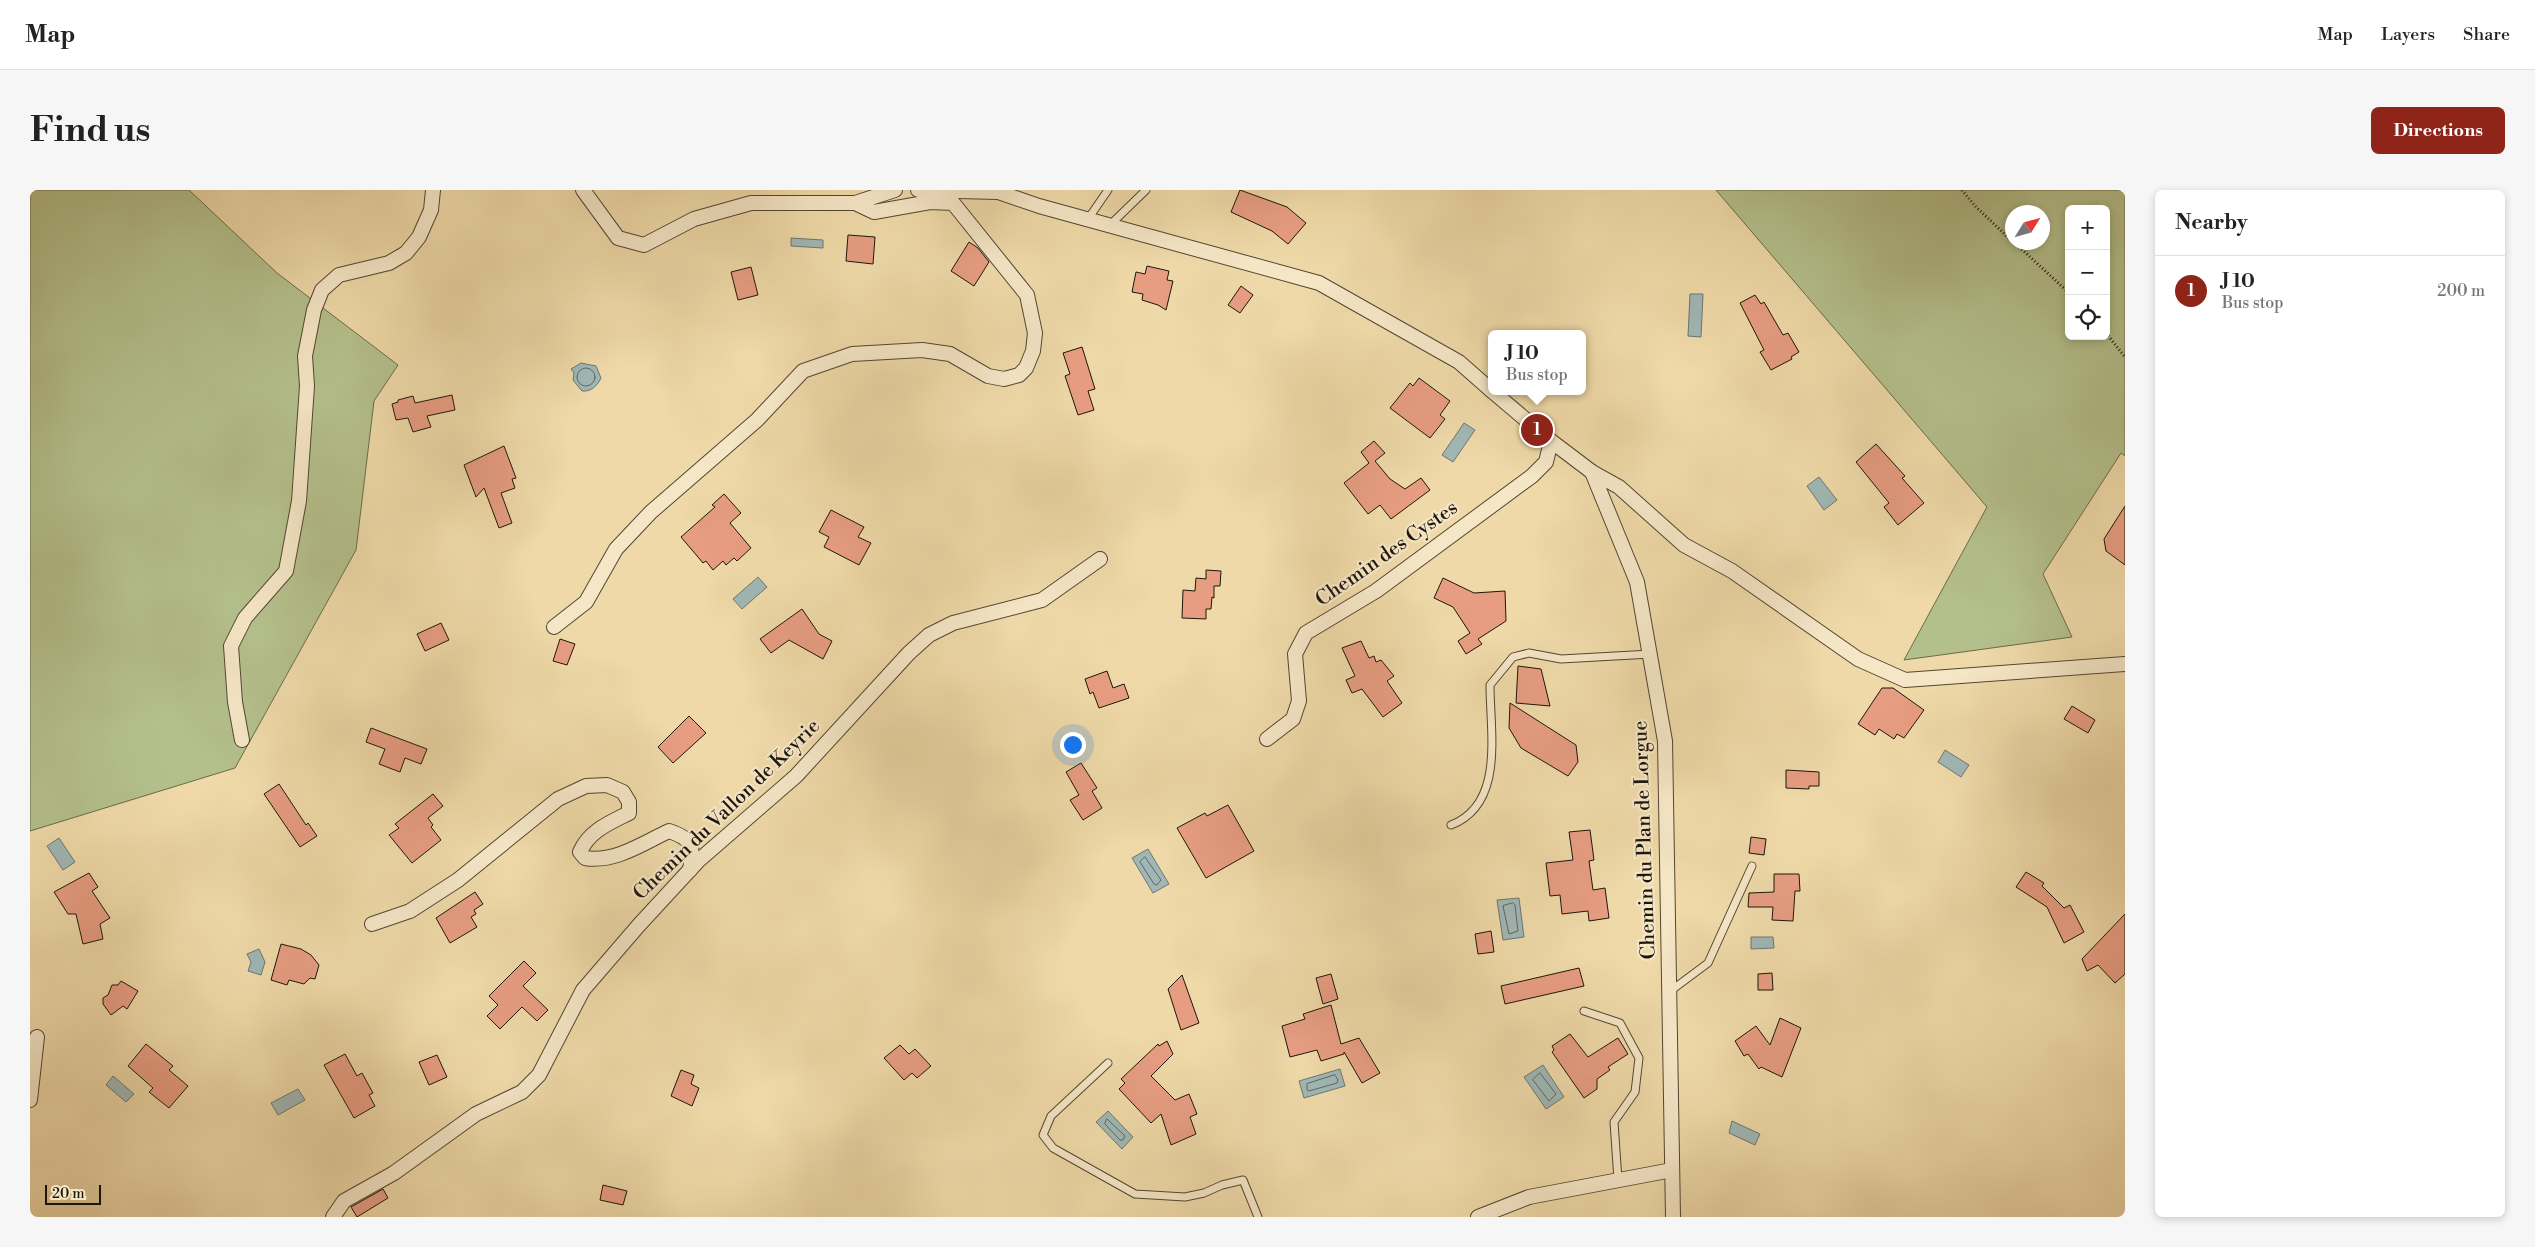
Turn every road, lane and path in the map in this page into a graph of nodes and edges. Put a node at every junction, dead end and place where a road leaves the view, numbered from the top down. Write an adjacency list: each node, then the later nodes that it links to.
1 (433, 190): 25 (street)
2 (584, 190): 8 (street)
3 (895, 190): 8 (street)
4 (918, 190): 9 (street)
5 (1108, 190): 9 (lane)
6 (1146, 190): 10 (lane)
7 (1962, 190): 11 (path)
8 (855, 203): 21 (street)
9 (1088, 219): 10 (street)
10 (1110, 225): 16 (street)
11 (2005, 235)
12 (2022, 250): 13 (path)
13 (2065, 289)
14 (2110, 337): 15 (path)
15 (2125, 358)
16 (1488, 387)
17 (1497, 395): 18 (street)
18 (1550, 441): 19 (street); 24 (street, Chemin des Cystes)
19 (1592, 472): 22 (street, Chemin du Plan de Lorgue); 23 (street)
20 (1100, 559): 28 (street, Chemin du Vallon de Keyrie)
21 (554, 627)
22 (1651, 654): 26 (lane); 30 (street, Chemin du Plan de Lorgue)
23 (2125, 664)
24 (1267, 739)
25 (242, 740)
26 (1451, 825)
27 (1752, 866): 30 (lane)
28 (690, 870): 29 (street); 37 (street, Chemin du Vallon de Keyrie)
29 (372, 924)
30 (1669, 992): 35 (street, Chemin du Plan de Lorgue)
31 (1584, 1011): 36 (lane)
32 (37, 1037): 34 (street)
33 (1108, 1063): 38 (lane)
34 (30, 1100)
35 (1672, 1170): 36 (street); 40 (street, Chemin du Plan de Lorgue)
36 (1618, 1180): 39 (street)
37 (333, 1217)
38 (1258, 1217)
39 (1478, 1217)
40 (1673, 1217)

